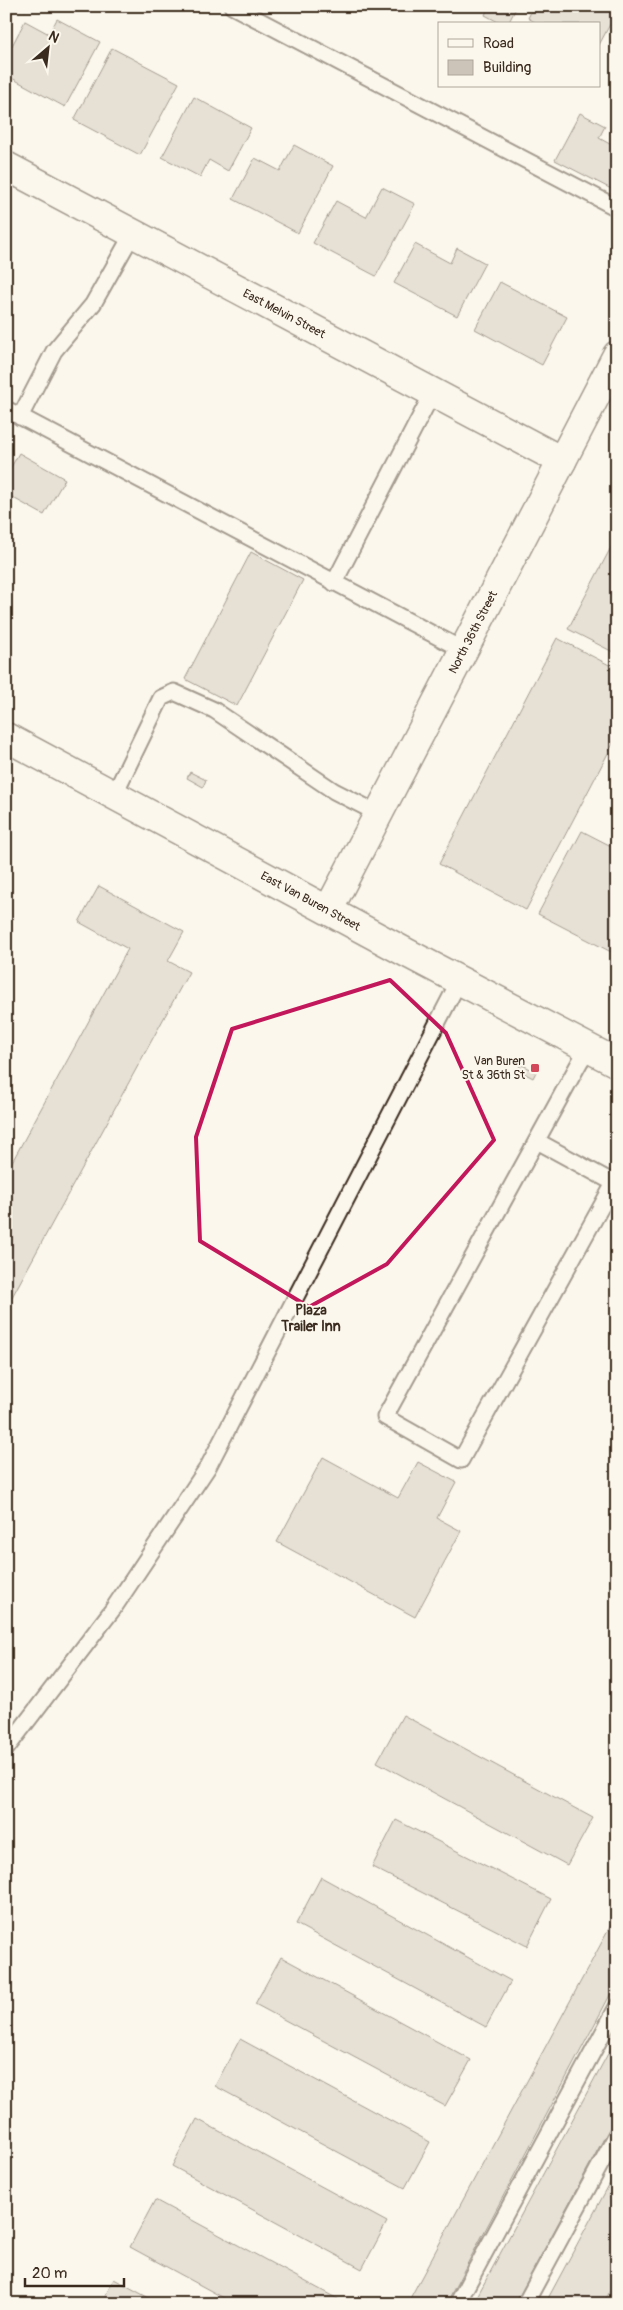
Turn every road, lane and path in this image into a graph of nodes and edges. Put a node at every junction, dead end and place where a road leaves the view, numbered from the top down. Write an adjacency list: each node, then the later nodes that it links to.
1 (232, 6): 3 (lane)
2 (6, 166): 4 (street, East Melvin Street)
3 (617, 208)
4 (133, 233): 6 (street, East Melvin Street); 8 (lane)
5 (617, 355): 9 (street, North 36th Street)
6 (433, 392): 9 (street, East Melvin Street); 10 (lane)
7 (6, 409): 8 (lane)
8 (20, 417): 10 (lane)
9 (562, 461): 11 (street, North 36th Street)
10 (334, 583): 11 (lane)
11 (463, 650): 14 (street, North 36th Street)
12 (6, 737): 13 (street, East Van Buren Street)
13 (114, 795): 14 (lane); 15 (street, East Van Buren Street)
14 (378, 814): 15 (street, North 36th Street)
15 (329, 909): 16 (street, East Van Buren Street)
16 (460, 979): 17 (street, East Van Buren Street); 21 (lane)
17 (588, 1047): 18 (street, East Van Buren Street); 19 (lane)
18 (617, 1062)
19 (537, 1141): 20 (lane); 20 (lane)
20 (616, 1180)
21 (6, 1749)
22 (617, 2007): 24 (lane)
23 (617, 2134): 25 (lane)
24 (457, 2304)
25 (525, 2304)

